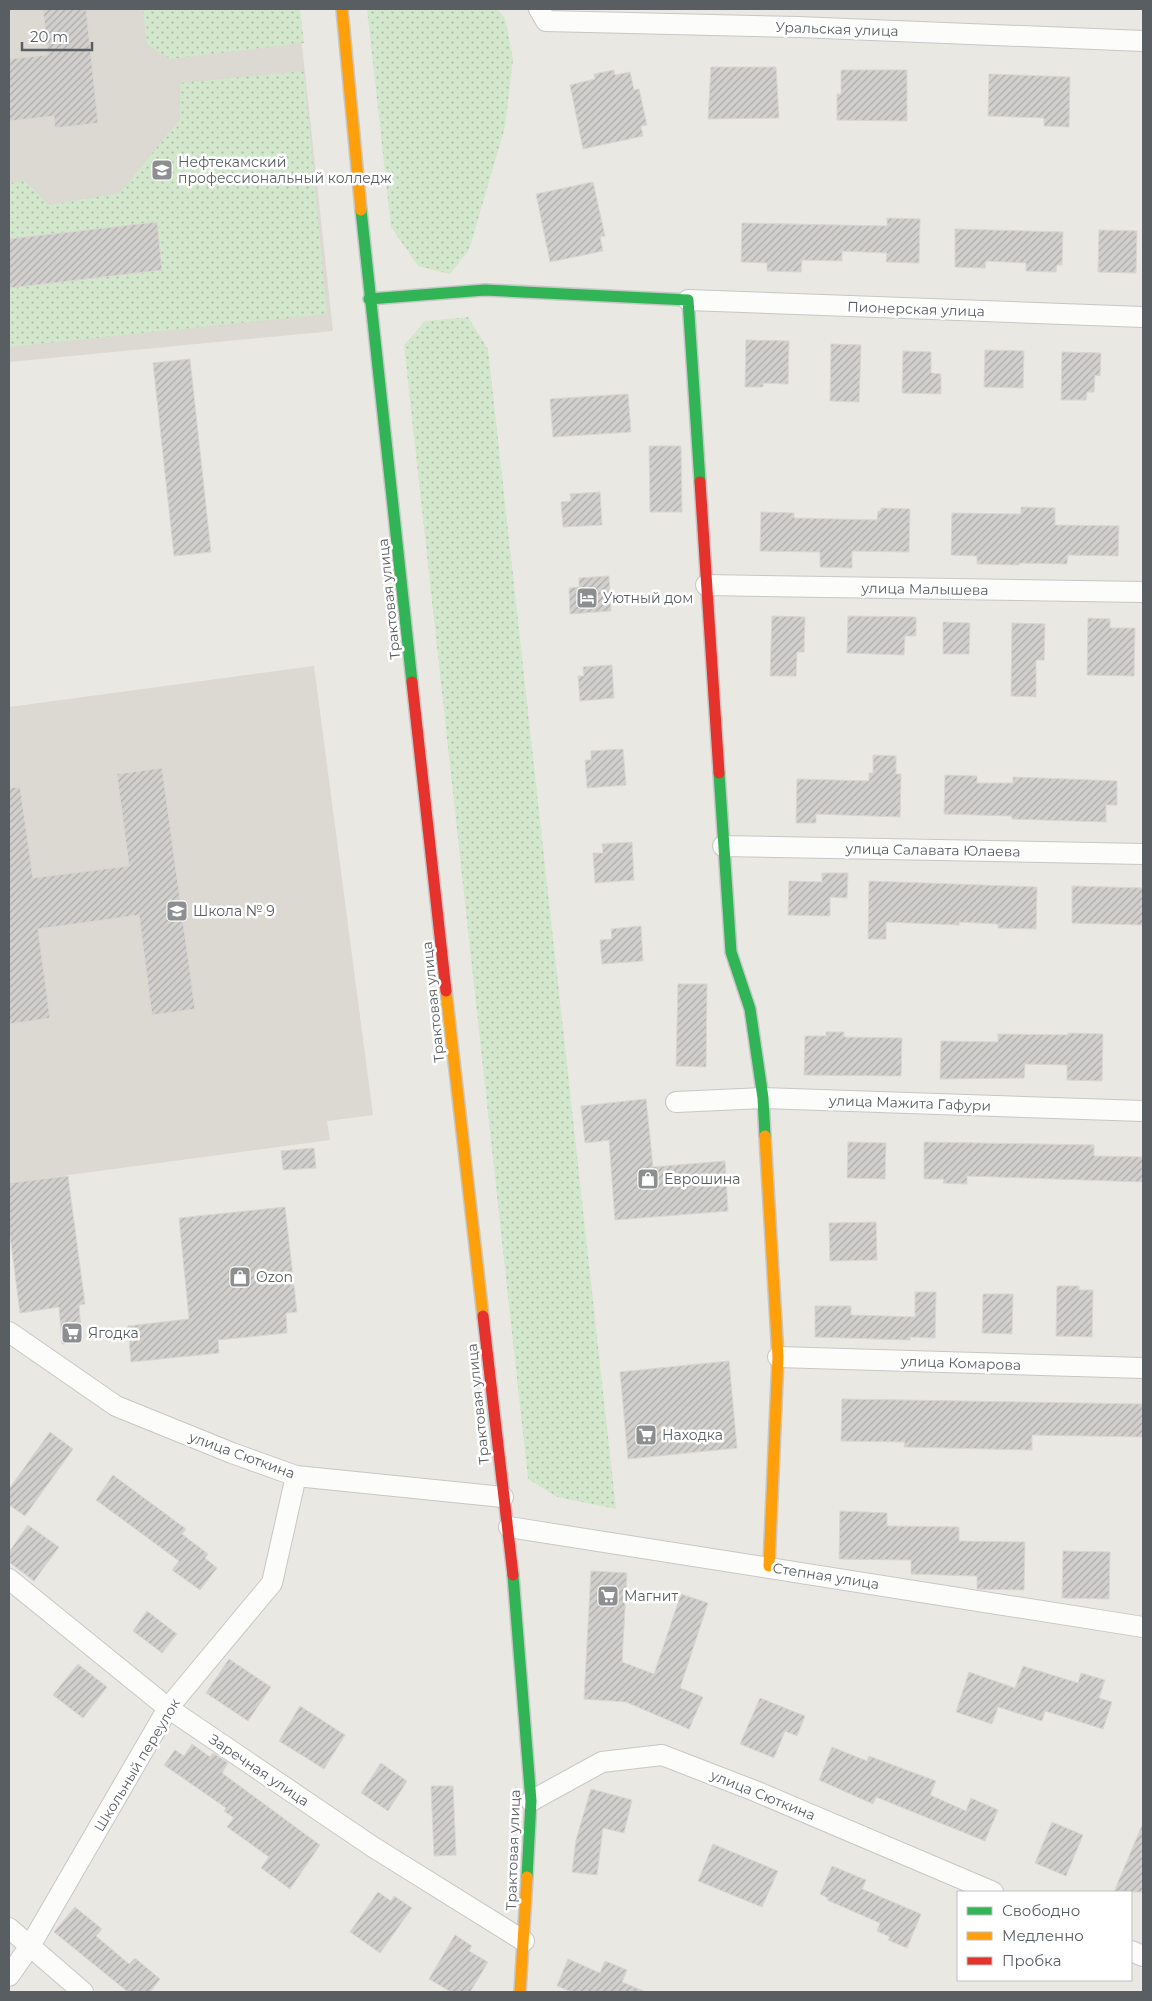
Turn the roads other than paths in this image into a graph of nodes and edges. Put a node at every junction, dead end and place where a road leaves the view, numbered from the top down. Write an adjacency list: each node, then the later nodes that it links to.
1 (342, 9): 4 (main road, Трактовая улица)
2 (539, 9): 3 (street, Уральская улица)
3 (1143, 41)
4 (369, 299): 5 (main road); 18 (main road, Трактовая улица)
5 (688, 300): 6 (street, Пионерская улица); 7 (main road)
6 (1143, 317)
7 (706, 585): 8 (street, улица Малышева); 9 (main road)
8 (1143, 592)
9 (722, 846): 10 (street, улица Салавата Юлаева); 11 (main road)
10 (1143, 854)
11 (762, 1098): 12 (street, улица Мажита Гафури); 13 (street, улица Мажита Гафури); 15 (main road)
12 (676, 1102)
13 (1143, 1111)
14 (9, 1332): 17 (street, улица Сюткина)
15 (778, 1357): 16 (street, улица Комарова); 20 (main road)
16 (1143, 1368)
17 (296, 1476): 18 (street, улица Сюткина); 23 (street, Школьный переулок)
18 (503, 1497): 19 (main road, Трактовая улица)
19 (509, 1527): 20 (street, Степная улица); 24 (main road, Трактовая улица)
20 (769, 1566): 22 (street, Степная улица)
21 (9, 1579): 23 (street, Заречная улица)
22 (1143, 1627)
23 (168, 1708): 27 (street, Заречная улица); 28 (street, Школьный переулок)
24 (531, 1801): 25 (street, улица Сюткина); 27 (main road, Трактовая улица)
25 (991, 1891)
26 (9, 1928): 28 (street)
27 (524, 1941): 31 (main road, Трактовая улица)
28 (30, 1946): 29 (street, Школьный переулок); 30 (street)
29 (9, 1976)
30 (83, 1992)
31 (520, 1992)

